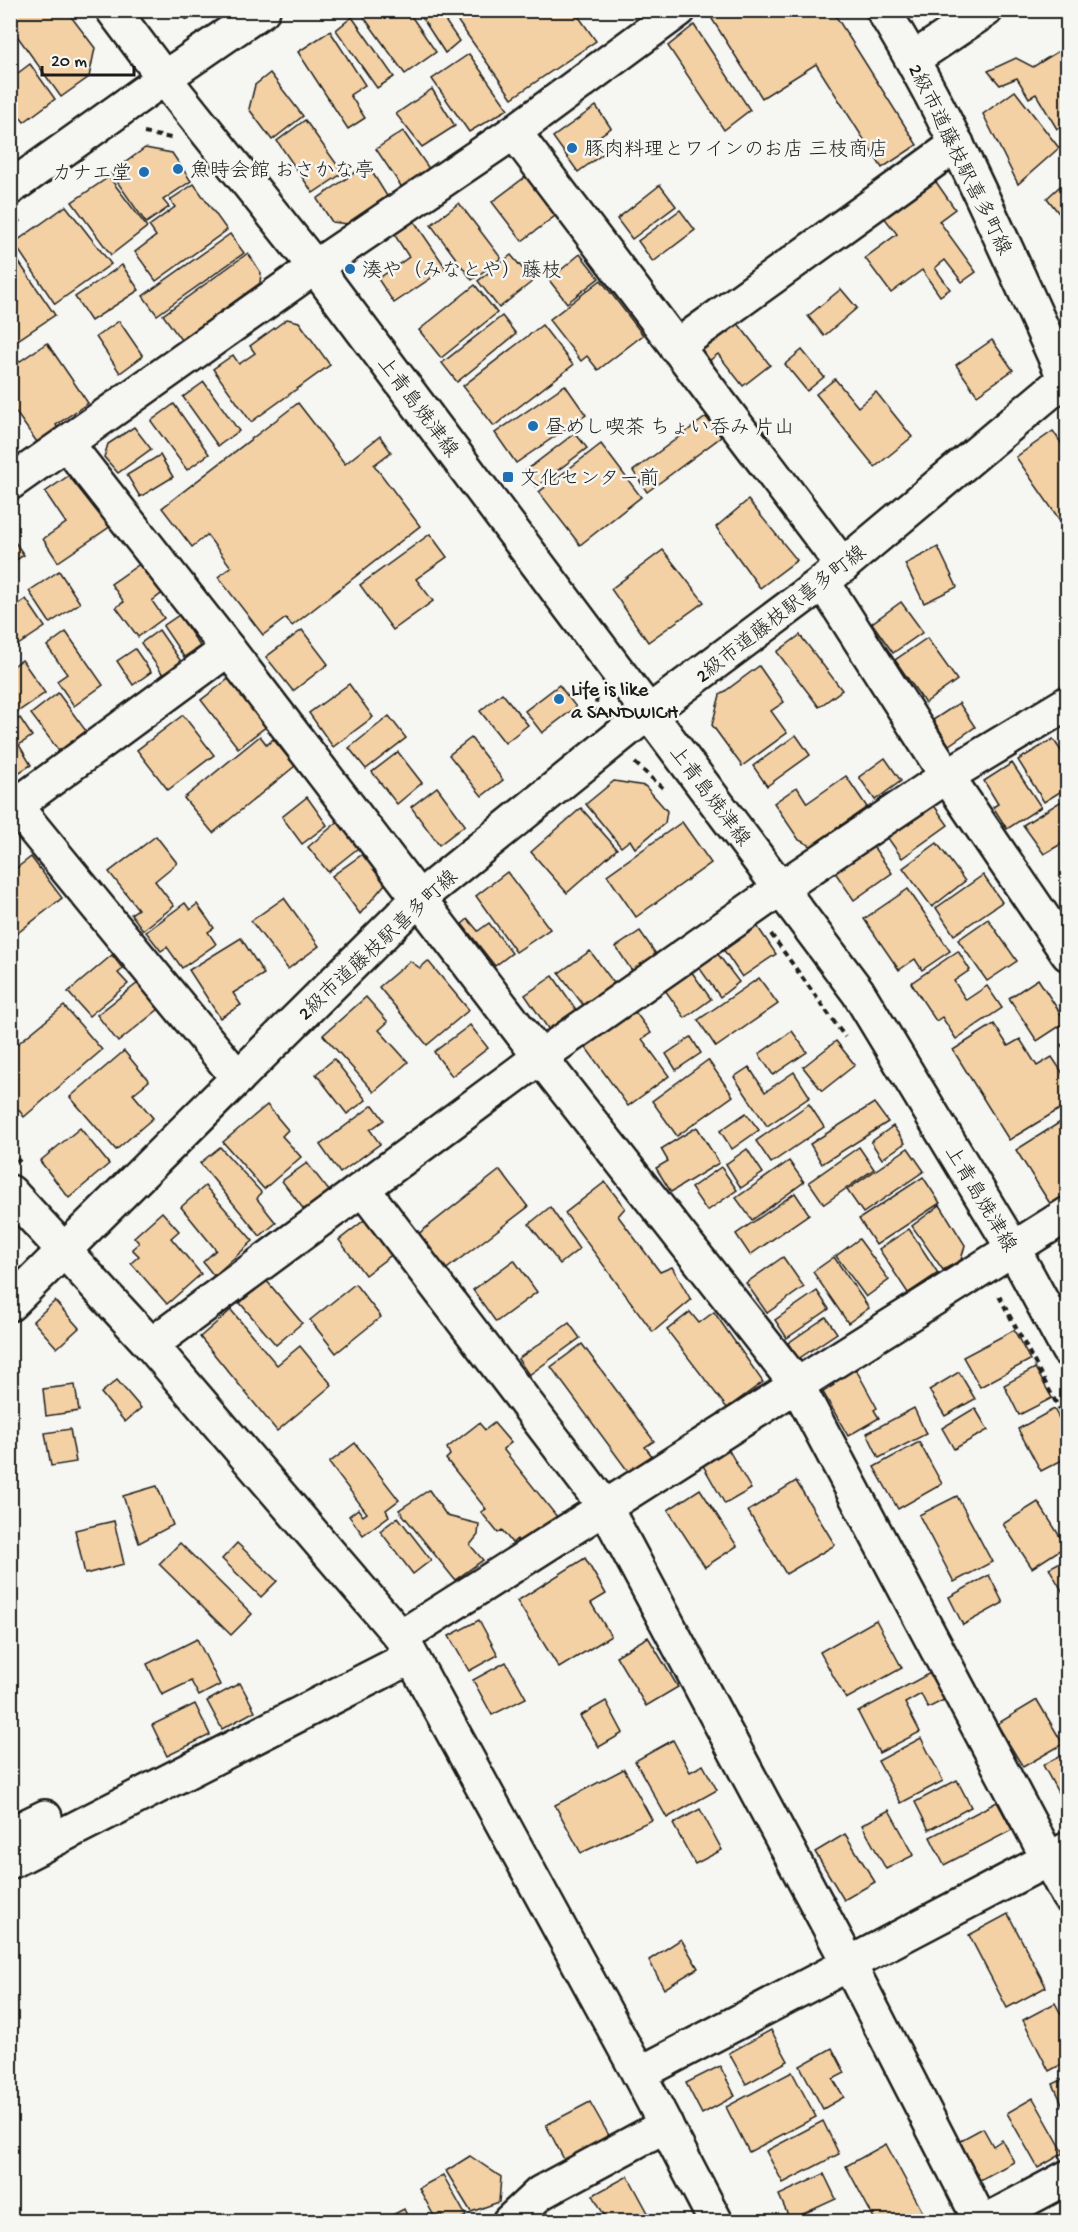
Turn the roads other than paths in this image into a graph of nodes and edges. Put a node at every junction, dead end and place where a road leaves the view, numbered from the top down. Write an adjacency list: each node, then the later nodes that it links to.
1 (113, 10): 7 (street, 上青島焼津線)
2 (263, 10): 7 (street)
3 (679, 10): 8 (street)
4 (883, 10): 6 (street, 2級市道藤枝駅喜多町線)
5 (986, 10): 6 (street)
6 (913, 59): 9 (street, 2級市道藤枝駅喜多町線)
7 (164, 78): 10 (street); 11 (street, 上青島焼津線)
8 (514, 132): 11 (street); 12 (street)
9 (957, 144): 12 (street); 13 (street, 2級市道藤枝駅喜多町線)
10 (20, 200)
11 (315, 267): 14 (street); 19 (street, 上青島焼津線)
12 (676, 347): 16 (street)
13 (1066, 381): 16 (street, 2級市道藤枝駅喜多町線)
14 (67, 444): 15 (street); 17 (street)
15 (10, 483)
16 (833, 574): 19 (street, 2級市道藤枝駅喜多町線); 20 (street)
17 (228, 649): 21 (street); 23 (street)
18 (1068, 703): 20 (street)
19 (649, 712): 22 (street, 上青島焼津線); 23 (street, 2級市道藤枝駅喜多町線)
20 (947, 776): 22 (street); 24 (street)
21 (12, 805): 26 (street)
22 (781, 888): 25 (street); 31 (street, 上青島焼津線)
23 (419, 898): 25 (street); 26 (street, 2級市道藤枝駅喜多町線)
24 (1068, 954)
25 (540, 1057): 27 (street); 35 (street)
26 (238, 1078): 30 (street, 2級市道藤枝駅喜多町線)
27 (363, 1189): 33 (street); 36 (street)
28 (10, 1192): 30 (street)
29 (1068, 1214): 31 (street)
30 (63, 1250): 32 (street, 2級市道藤枝駅喜多町線); 33 (street)
31 (1014, 1250): 34 (street, 上青島焼津線); 35 (street)
32 (10, 1304)
33 (151, 1345): 37 (street)
34 (1068, 1350)
35 (797, 1385): 36 (street); 40 (street)
36 (605, 1507): 37 (street); 43 (street)
37 (406, 1647): 41 (street); 44 (street)
38 (45, 1817): 39 (street)
39 (10, 1834)
40 (1058, 1853): 42 (street); 43 (street)
41 (10, 1862)
42 (1068, 1896)
43 (849, 1964): 44 (street); 49 (street)
44 (639, 2074): 45 (street)
45 (666, 2125): 47 (street); 48 (street)
46 (1068, 2177): 49 (street)
47 (510, 2222)
48 (716, 2222)
49 (982, 2222)

